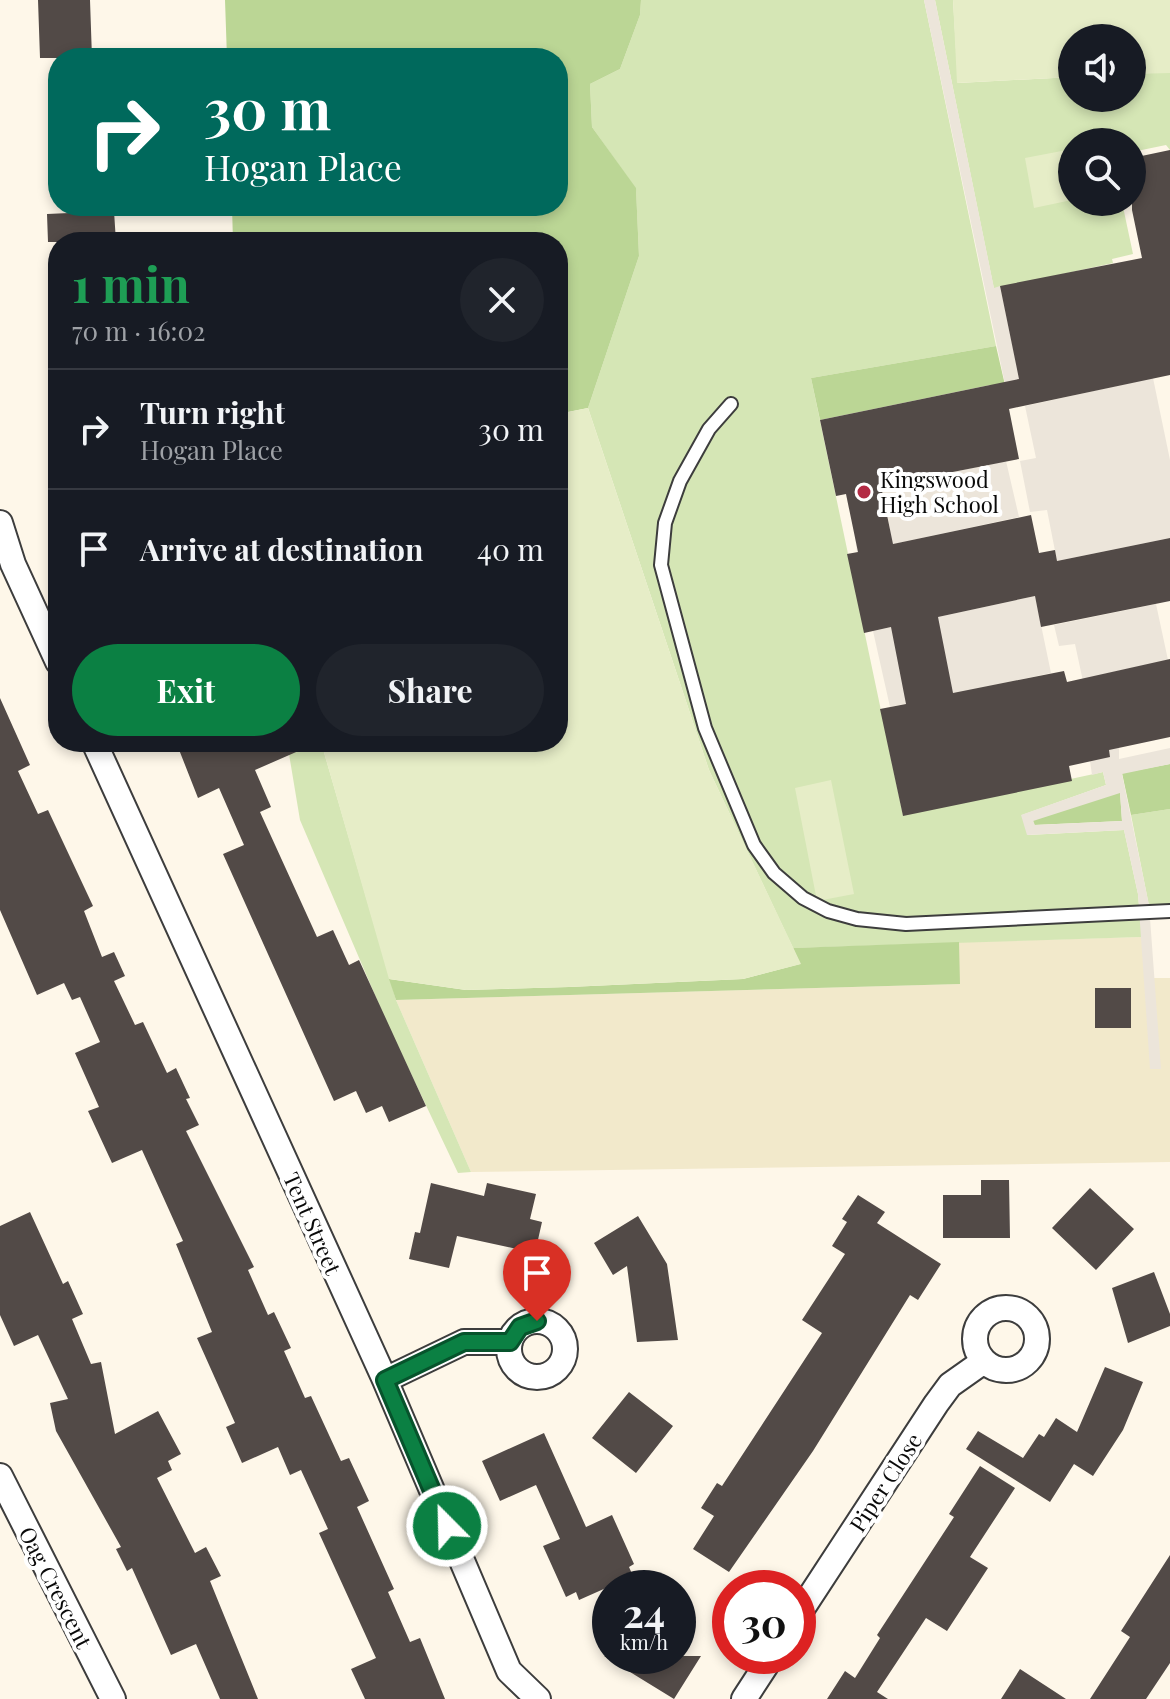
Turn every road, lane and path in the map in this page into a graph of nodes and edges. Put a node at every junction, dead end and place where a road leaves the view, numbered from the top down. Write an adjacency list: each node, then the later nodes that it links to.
1 (731, 404): 6 (lane)
2 (0, 523): 3 (street)
3 (7, 565): 4 (street)
4 (48, 643)
5 (99, 752): 9 (street, Tent Street)
6 (1170, 911)
7 (510, 1342): 9 (street)
8 (984, 1361): 11 (street, Piper Close)
9 (385, 1380): 14 (street, Tent Street)
10 (0, 1476): 13 (street, Oag Crescent)
11 (816, 1587)
12 (760, 1674): 15 (street)
13 (113, 1699)
14 (538, 1699)
15 (744, 1699)

